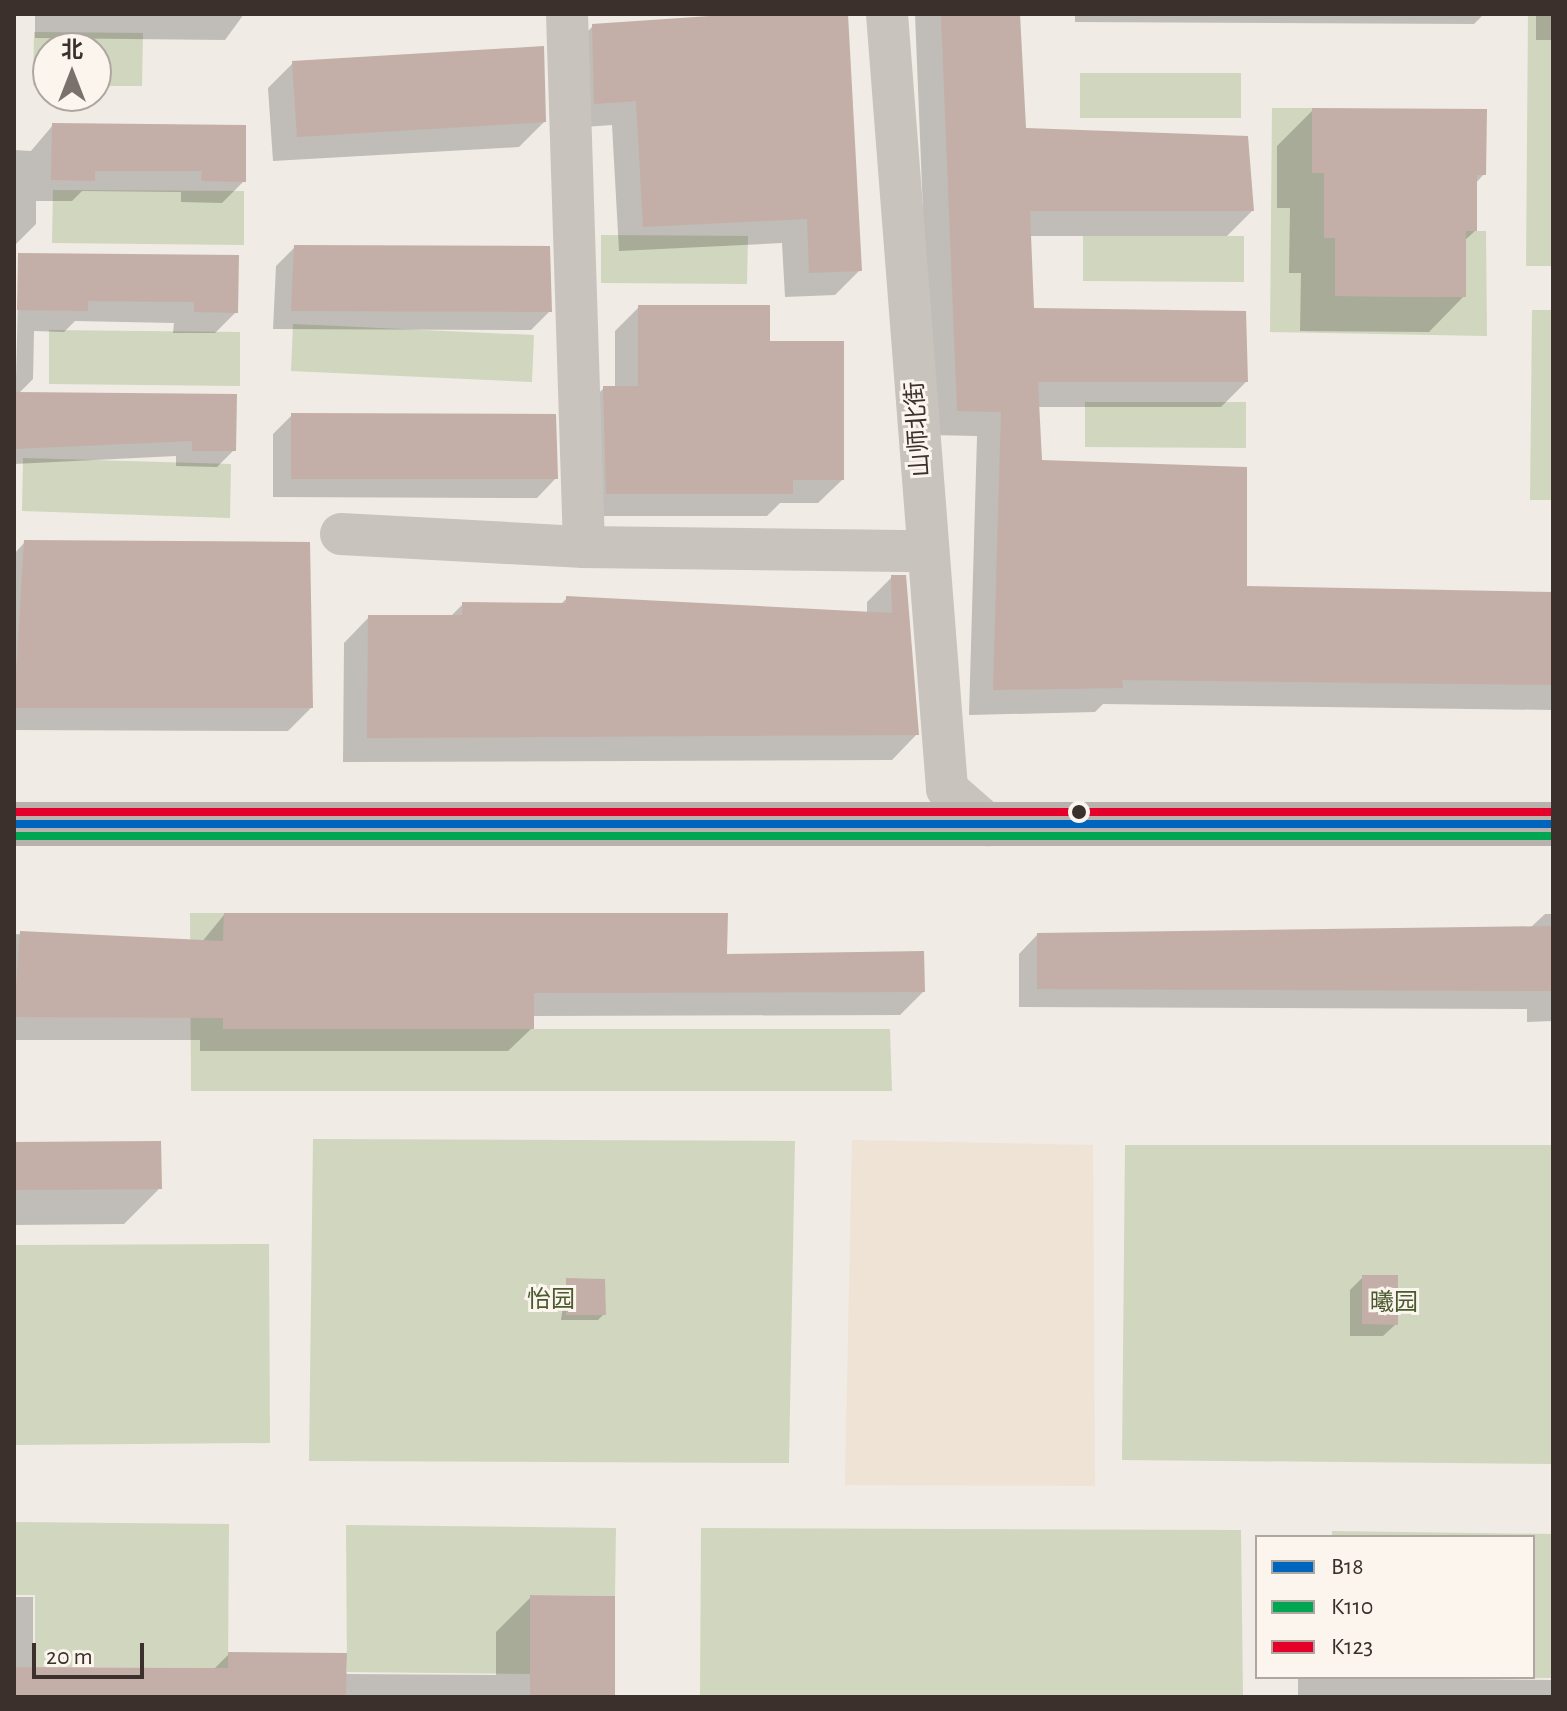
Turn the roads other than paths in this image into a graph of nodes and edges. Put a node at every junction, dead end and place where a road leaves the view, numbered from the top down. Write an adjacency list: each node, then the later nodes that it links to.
1 (567, 14): 4 (street)
2 (887, 14): 5 (street, 山师北街)
3 (341, 534): 4 (street)
4 (584, 547): 5 (street)
5 (925, 551): 8 (street, 山师北街)
6 (14, 824): 8 (main road)
7 (1553, 824): 8 (main road)
8 (988, 825)

